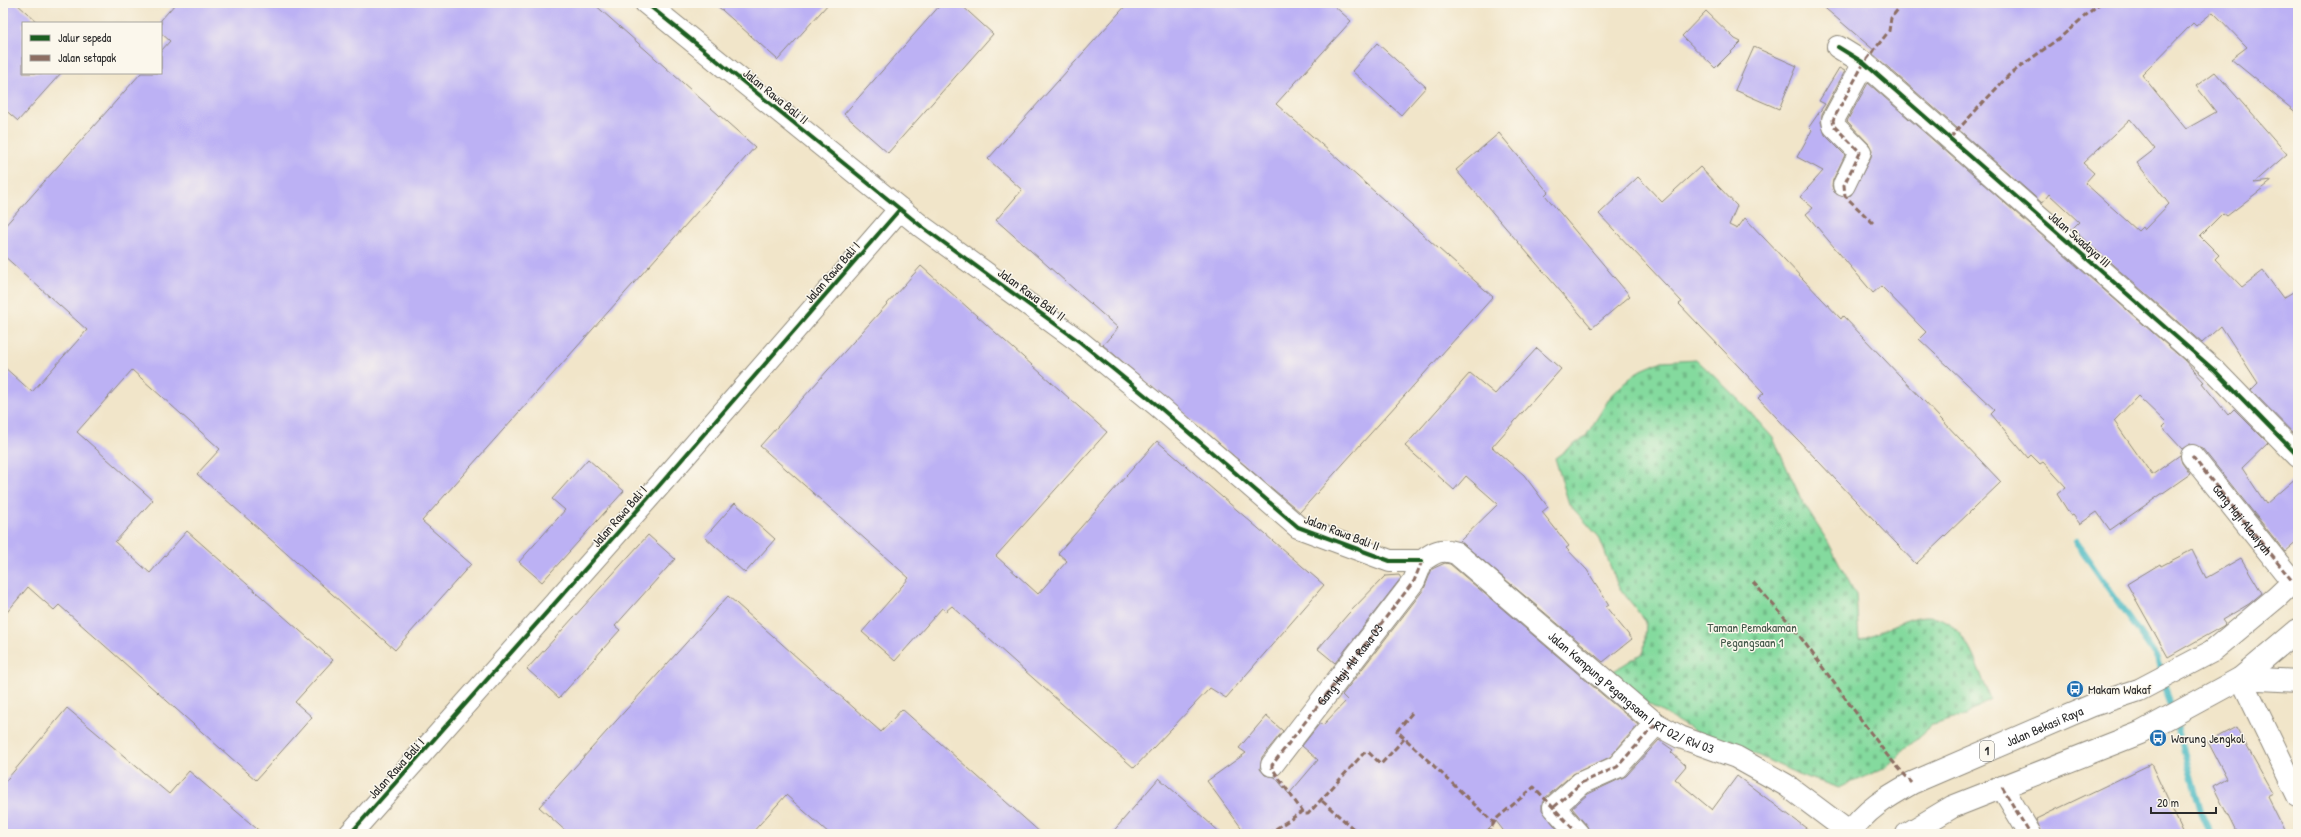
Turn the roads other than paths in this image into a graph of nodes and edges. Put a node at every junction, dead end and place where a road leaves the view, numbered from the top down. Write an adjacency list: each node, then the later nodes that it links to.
1 (646, 3): 5 (main road, Jalan Rawa Bali II)
2 (1838, 47): 3 (main road, Jalan Swadaya III)
3 (1864, 63): 4 (main road); 7 (main road, Jalan Swadaya III)
4 (1844, 185)
5 (900, 209): 8 (main road, Jalan Rawa Bali II); 17 (main road, Jalan Rawa Bali I)
6 (2192, 456): 9 (main road, Gang Haji Alawiyah)
7 (2298, 456)
8 (1422, 562): 13 (main road, Jalan Kampung Pegangsaan I RT 02/ RW 03); 14 (main road, Gang Haji Ali Rawa 03)
9 (2295, 580): 19 (main road, Jalan Bekasi Raya / 1)
10 (2298, 630): 11 (main road)
11 (2240, 678): 12 (main road); 15 (main road); 16 (main road)
12 (2298, 681)
13 (1656, 724): 18 (main road); 19 (main road, Jalan Kampung Pegangsaan I RT 02/ RW 03)
14 (1272, 765)
15 (2002, 787): 20 (main road); 21 (main road)
16 (2298, 796)
17 (350, 834)
18 (1578, 834)
19 (1849, 834)
20 (1907, 834)
21 (2030, 834)

